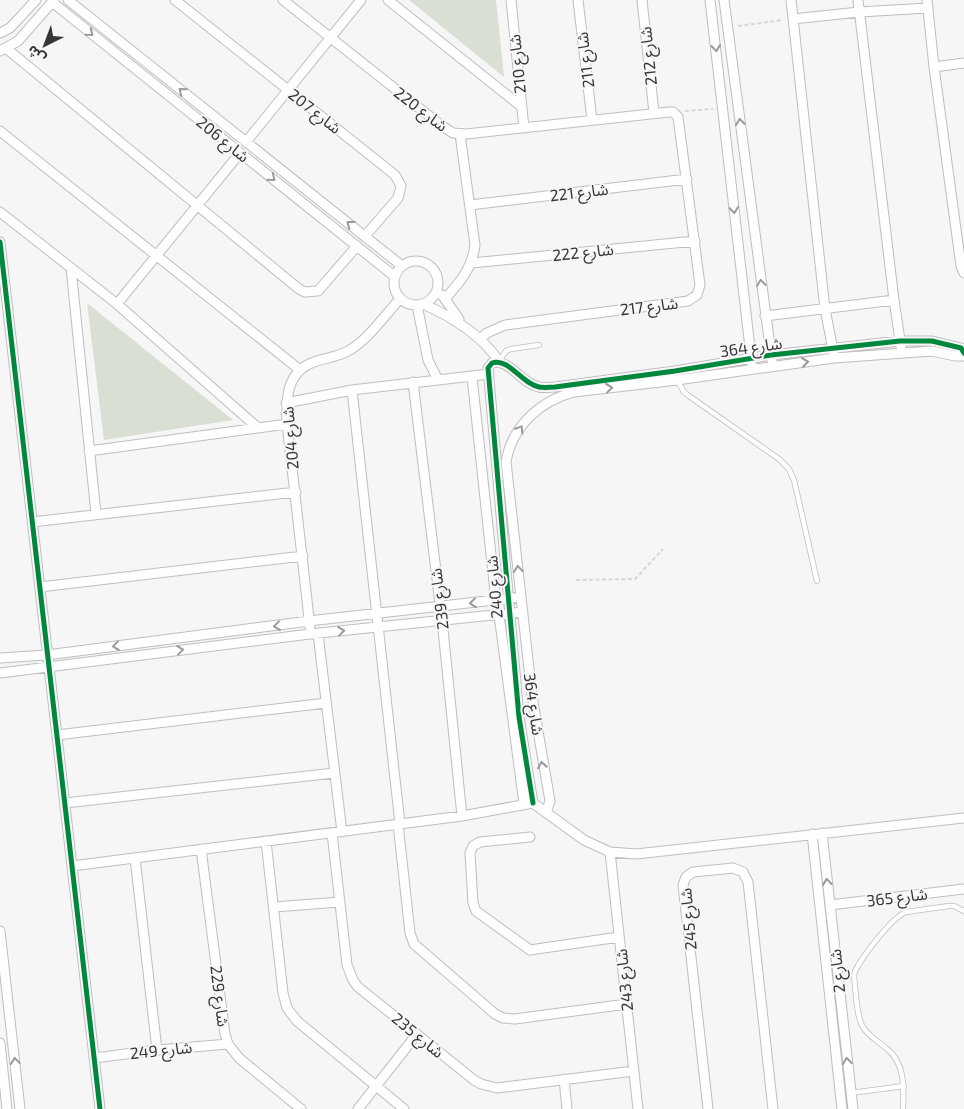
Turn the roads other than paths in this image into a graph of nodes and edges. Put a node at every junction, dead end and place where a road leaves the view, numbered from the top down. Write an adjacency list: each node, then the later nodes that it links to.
1 (36, 0): 18 (street)
2 (68, 0): 31 (street, شارع 206, one-way to 2)
3 (176, 0): 23 (street, شارع 207)
4 (283, 0): 19 (street, شارع 220)
5 (361, 0): 19 (street)
6 (388, 0): 24 (street)
7 (511, 0): 24 (street, شارع 210)
8 (578, 0): 27 (street, شارع 211)
9 (642, 0): 25 (street, شارع 212)
10 (710, 0): 63 (street, one-way to 63)
11 (724, 0): 54 (street, one-way to 11)
12 (790, 0): 17 (street)
13 (858, 0): 16 (street)
14 (53, 1): 20 (street); 32 (street, شارع 206, one-way to 32)
15 (927, 4): 16 (street); 22 (street)
16 (859, 12): 17 (street); 50 (street)
17 (792, 19): 53 (street)
18 (0, 33)
19 (330, 39): 23 (street); 30 (street, شارع 220)
20 (3, 50): 35 (street)
21 (964, 63): 22 (street)
22 (934, 67): 45 (street)
23 (288, 90): 31 (street); 37 (street, شارع 207)
24 (522, 107): 28 (street, شارع 210)
25 (654, 113): 26 (street, شارع 220); 27 (street, شارع 220)
26 (675, 113): 33 (street, شارع 217)
27 (592, 120): 28 (street, شارع 220)
28 (524, 128): 30 (street, شارع 220)
29 (0, 131): 41 (street)
30 (460, 134): 34 (street)
31 (246, 142): 37 (street, شارع 206, one-way to 31)
32 (240, 153): 35 (street); 40 (street, شارع 206, one-way to 40)
33 (687, 179): 34 (street, شارع 221); 38 (street, شارع 217)
34 (470, 205): 42 (street)
35 (197, 206): 40 (street); 41 (street)
36 (0, 212): 44 (street)
37 (365, 236): 43 (street, شارع 206)
38 (695, 241): 42 (street, شارع 222); 56 (street, شارع 217)
39 (0, 242): 80 (street)
40 (357, 246): 46 (street, شارع 206)
41 (156, 256): 51 (street); 67 (street)
42 (472, 263): 49 (street)
43 (402, 266): 46 (street); 47 (street)
44 (71, 268): 51 (street); 77 (street)
45 (964, 273)
46 (394, 276): 48 (street)
47 (438, 287): 49 (street); 52 (street)
48 (400, 299): 52 (street); 67 (street)
49 (445, 299): 55 (street)
50 (894, 300): 53 (street); 57 (street)
51 (117, 304): 76 (street)
52 (420, 305): 55 (street); 70 (street)
53 (825, 309): 54 (street); 60 (street)
54 (765, 316): 61 (street)
55 (462, 323): 56 (street)
56 (480, 339): 64 (street)
57 (900, 341): 59 (street); 60 (street, شارع 364); 62 (street, شارع 364)
58 (539, 345): 64 (lane)
59 (902, 352): 60 (street, شارع 364); 62 (street, شارع 364)
60 (834, 354): 61 (street, شارع 364); 65 (street, شارع 364, one-way to 60)
61 (771, 355): 63 (street, شارع 364); 65 (street)
62 (964, 355)
63 (751, 359): 64 (street, شارع 364); 66 (street)
64 (499, 361): 68 (street)
65 (773, 366): 66 (street, شارع 364)
66 (753, 369): 71 (street, شارع 364)
67 (300, 370): 74 (street, شارع 204)
68 (489, 371): 69 (street); 85 (street, شارع 240)
69 (472, 377): 70 (street); 86 (street)
70 (438, 380): 72 (street)
71 (677, 380): 82 (lane); 84 (street, شارع 364, one-way to 71)
72 (413, 382): 73 (street); 87 (street, شارع 239)
73 (352, 390): 74 (street); 89 (street)
74 (286, 403): 75 (street, شارع 204)
75 (287, 424): 76 (street); 78 (street, شارع 204)
76 (257, 427): 77 (street)
77 (89, 451): 79 (street)
78 (296, 492): 79 (street); 81 (street, شارع 204)
79 (96, 514): 80 (street)
80 (32, 522): 83 (street)
81 (303, 556): 83 (street); 93 (street, شارع 204)
82 (817, 581)
83 (40, 587): 96 (street)
84 (521, 597): 85 (street); 88 (street, شارع 364)
85 (508, 600): 86 (street); 90 (street, شارع 240)
86 (496, 601): 87 (street, one-way to 87)
87 (440, 606): 89 (street); 92 (street, شارع 239)
88 (523, 612): 90 (street); 105 (street, شارع 364, one-way to 88)
89 (377, 614): 93 (street); 94 (street)
90 (509, 614): 91 (street); 104 (street, شارع 240)
91 (499, 615): 92 (street); 104 (street)
92 (442, 620): 94 (street); 106 (street, شارع 239)
93 (309, 621): 95 (street, شارع 204); 96 (street, one-way to 96)
94 (379, 628): 95 (street, one-way to 94); 108 (street)
95 (314, 634): 98 (street, one-way to 95); 100 (street, شارع 204)
96 (47, 655): 97 (street); 98 (street)
97 (0, 658)
98 (49, 667): 99 (street); 101 (street)
99 (0, 672)
100 (326, 704): 101 (street); 102 (street, شارع 204)
101 (57, 735): 103 (street)
102 (334, 773): 103 (street); 109 (street, شارع 204)
103 (65, 803): 118 (street)
104 (528, 803): 105 (street); 106 (street)
105 (546, 812): 116 (street)
106 (462, 816): 108 (street)
107 (964, 818): 111 (street)
108 (399, 824): 109 (street); 126 (street)
109 (342, 832): 110 (street)
110 (332, 833): 114 (street); 120 (street, شارع 235)
111 (822, 833): 112 (street); 121 (street, شارع 2, one-way to 111)
112 (812, 834): 116 (street); 137 (street, شارع 2)
113 (530, 837): 125 (street)
114 (266, 841): 115 (street); 122 (street)
115 (202, 849): 117 (street); 129 (street, شارع 229)
116 (610, 852): 125 (street, شارع 243)
117 (135, 858): 118 (street); 130 (street)
118 (72, 866): 131 (street)
119 (964, 889): 121 (street, شارع 365)
120 (340, 902): 122 (street); 127 (street, شارع 235)
121 (830, 905): 136 (street, شارع 2, one-way to 121)
122 (274, 907): 134 (street)
123 (964, 911): 135 (lane)
124 (0, 931): 139 (street, one-way to 124)
125 (619, 937): 126 (street, شارع 243)
126 (627, 1004): 132 (street, شارع 243)
127 (417, 1034): 133 (street, شارع 235); 134 (street)
128 (0, 1043): 138 (street)
129 (228, 1044): 130 (street, شارع 249); 141 (street, شارع 229)
130 (157, 1050): 131 (street, شارع 249)
131 (94, 1058): 140 (street)
132 (634, 1071): 133 (street, شارع 235); 145 (street, شارع 243)
133 (564, 1079): 144 (street)
134 (376, 1086): 142 (street); 143 (street)
135 (904, 1086): 136 (lane); 150 (lane)
136 (851, 1093): 137 (street); 149 (street, شارع 2)
137 (840, 1094): 148 (street, شارع 2)
138 (7, 1109)
139 (20, 1109)
140 (100, 1109)
141 (302, 1109)
142 (358, 1109)
143 (404, 1109)
144 (567, 1109)
145 (638, 1109)
146 (708, 1109): 147 (street, شارع 245)
147 (773, 1109)
148 (842, 1109)
149 (853, 1109)
150 (903, 1109)

